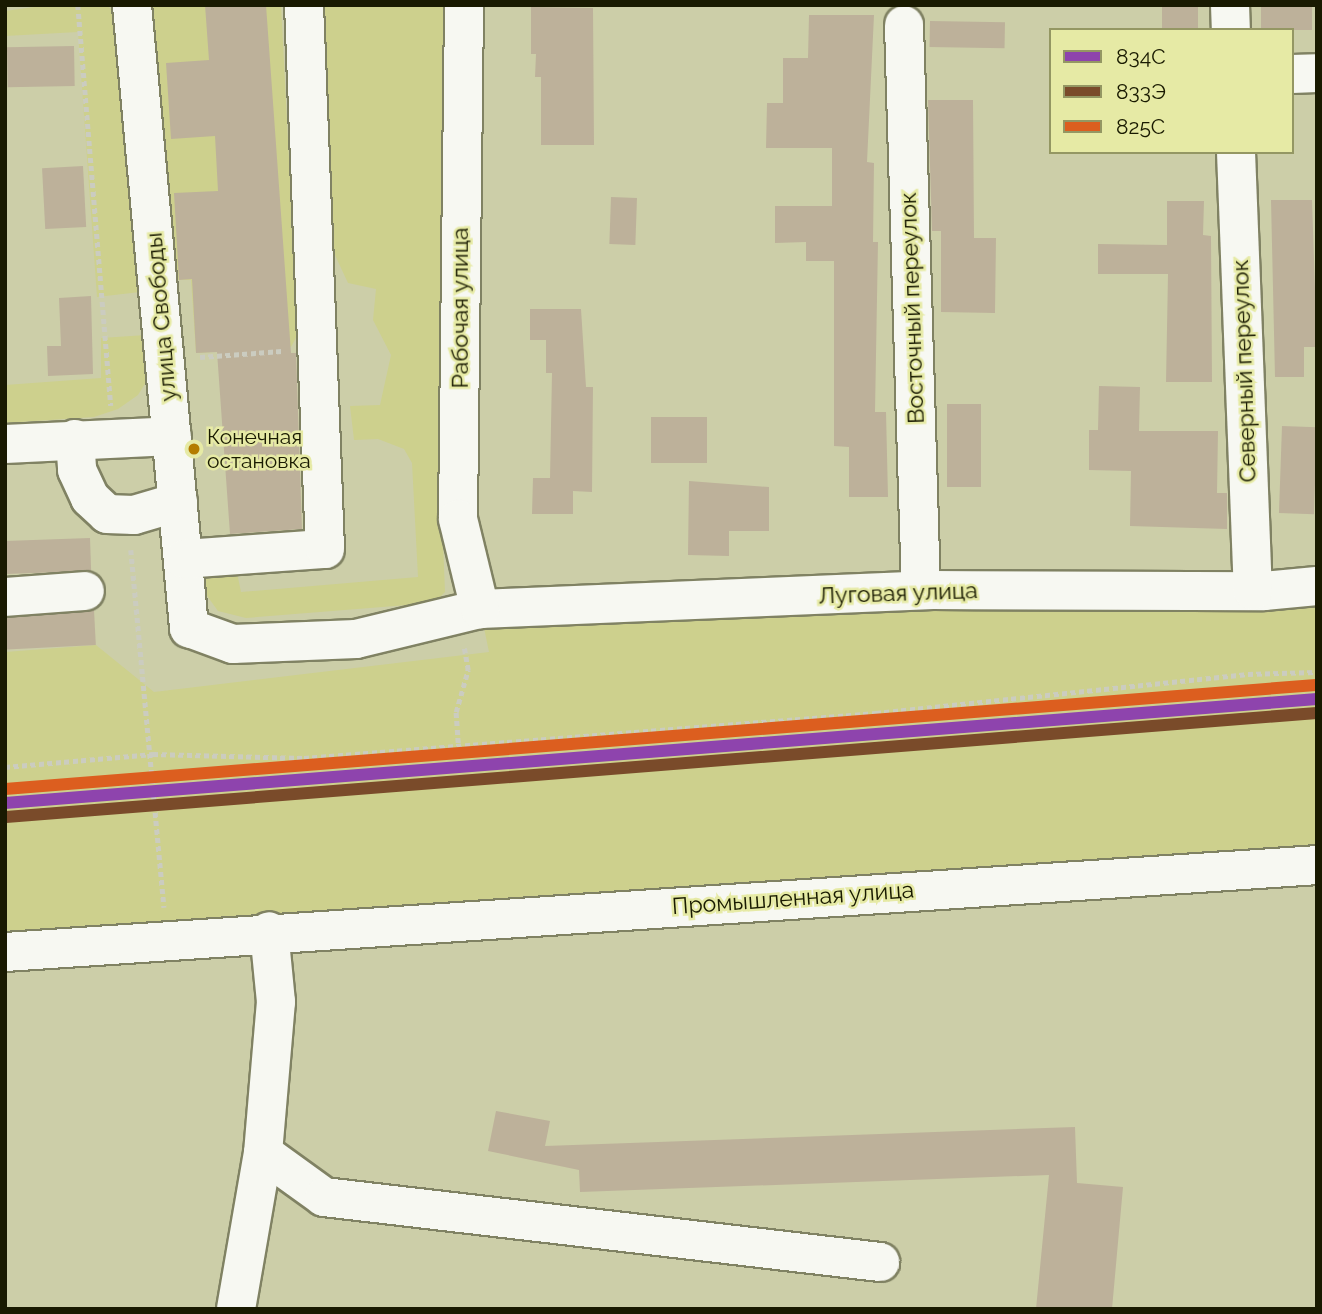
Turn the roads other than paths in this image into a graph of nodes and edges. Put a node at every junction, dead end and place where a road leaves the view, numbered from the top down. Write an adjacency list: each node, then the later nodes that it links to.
1 (132, 5): 10 (street, улица Свободы)
2 (304, 5): 14 (street)
3 (464, 5): 20 (street, Рабочая улица)
4 (1230, 5): 6 (street)
5 (904, 25): 16 (street, Восточный переулок)
6 (1231, 28)
7 (1317, 73): 8 (street)
8 (1294, 74)
9 (1236, 154): 18 (street, Северный переулок)
10 (172, 436): 11 (street); 13 (street, улица Свободы)
11 (75, 439): 12 (street); 13 (street)
12 (5, 444)
13 (178, 502): 14 (street, улица Свободы)
14 (184, 559): 21 (street, улица Свободы)
15 (1317, 586): 18 (street, Луговая улица)
16 (921, 590): 18 (street, Луговая улица); 20 (street, Луговая улица)
17 (85, 591): 19 (street)
18 (1253, 591)
19 (5, 597)
20 (469, 612): 21 (street, Луговая улица)
21 (189, 628)
22 (1317, 865): 23 (street, Промышленная улица)
23 (270, 932): 24 (street, Промышленная улица); 25 (street)
24 (5, 952)
25 (263, 1153): 26 (street); 27 (street)
26 (880, 1262)
27 (236, 1309)

